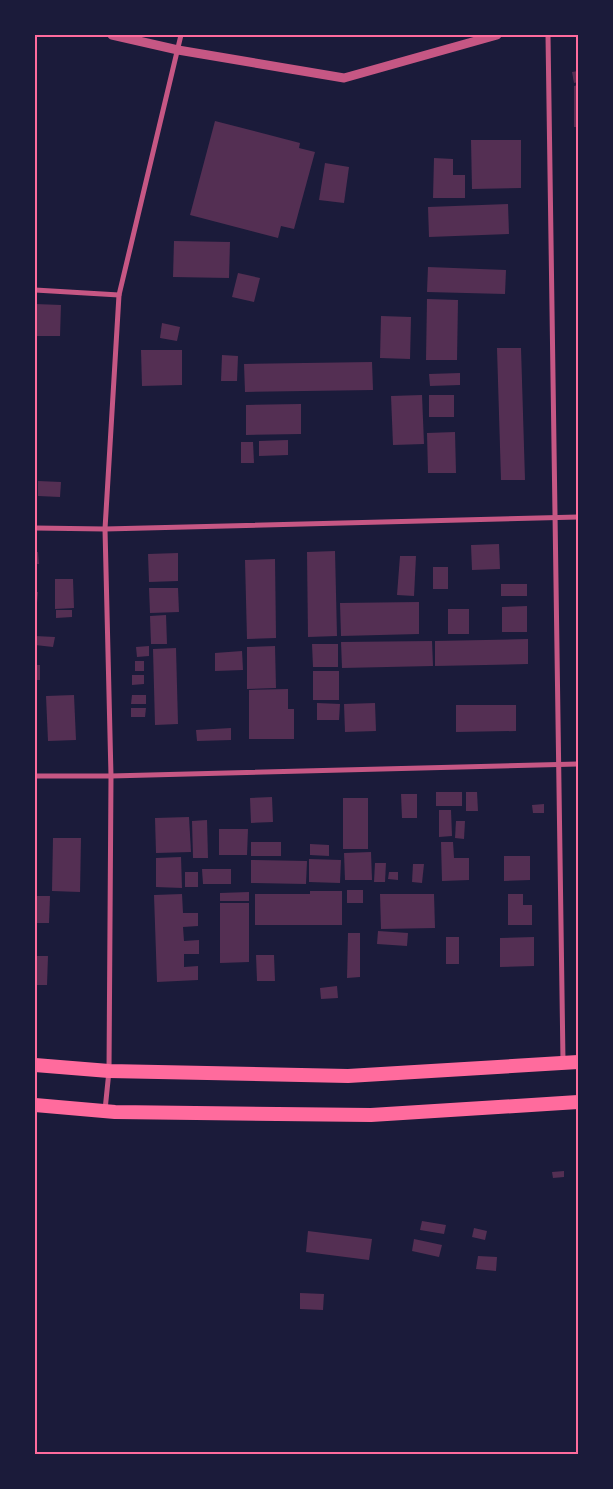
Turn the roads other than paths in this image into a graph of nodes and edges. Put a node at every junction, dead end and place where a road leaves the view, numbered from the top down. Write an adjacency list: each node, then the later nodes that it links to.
1 (112, 35): 5 (street)
2 (181, 35): 5 (street)
3 (497, 35): 5 (street)
4 (548, 35): 9 (street)
5 (178, 50): 7 (street)
6 (35, 290): 7 (street)
7 (119, 295): 11 (street)
8 (578, 517): 9 (street)
9 (556, 518): 11 (street); 12 (street)
10 (35, 528): 11 (street)
11 (105, 529): 15 (street)
12 (560, 764): 13 (street); 15 (street); 17 (street)
13 (578, 764)
14 (35, 776): 15 (street)
15 (111, 776): 19 (street)
16 (578, 1062): 17 (highway)
17 (563, 1064): 19 (highway)
18 (35, 1065): 19 (highway)
19 (109, 1071): 22 (street)
20 (578, 1102): 22 (highway)
21 (35, 1105): 22 (highway)
22 (104, 1111)

